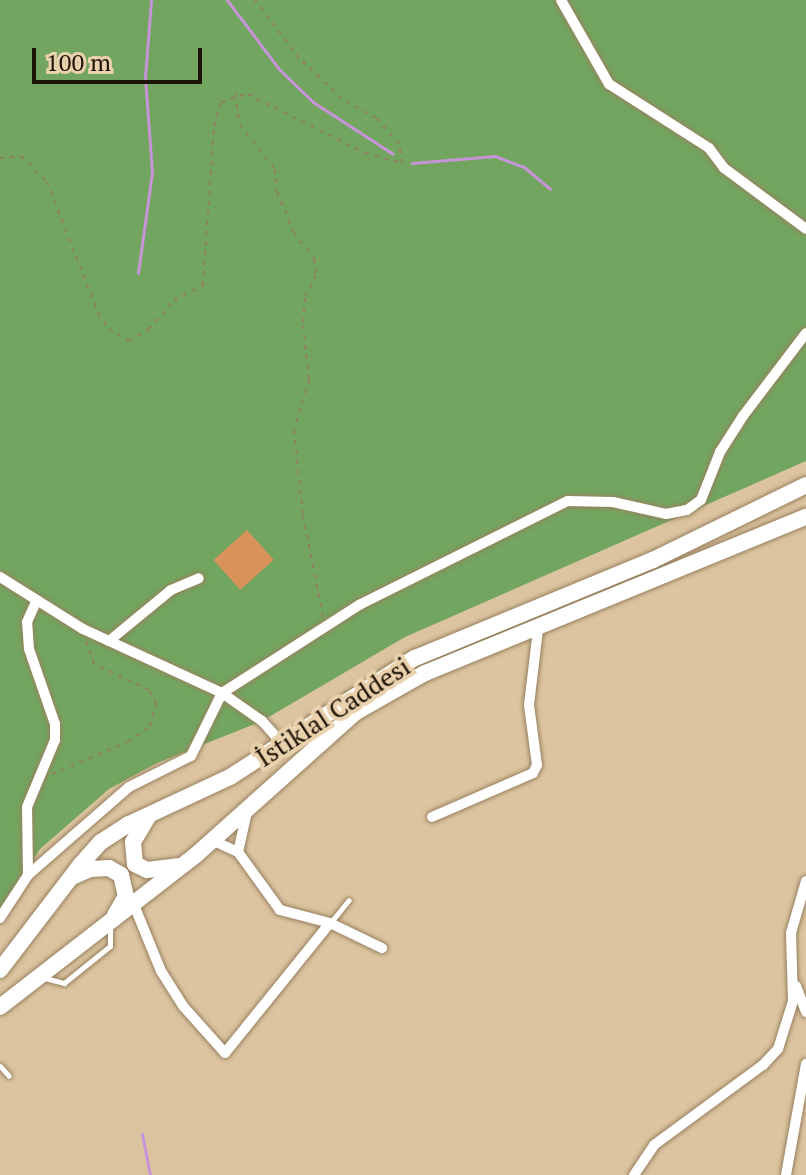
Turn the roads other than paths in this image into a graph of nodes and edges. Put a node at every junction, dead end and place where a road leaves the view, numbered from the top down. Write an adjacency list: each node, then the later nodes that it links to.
1 (561, 0): 2 (street)
2 (806, 229)
3 (806, 333): 11 (street)
4 (806, 485): 12 (main road, İstiklal Caddesi)
5 (806, 517): 9 (main road, İstiklal Caddesi)
6 (0, 577): 8 (street)
7 (199, 578): 10 (street)
8 (37, 600): 10 (street); 19 (street)
9 (538, 629): 13 (main road, İstiklal Caddesi); 15 (street)
10 (109, 641): 11 (street)
11 (222, 693): 12 (street); 19 (street)
12 (283, 744): 14 (main road, İstiklal Caddesi)
13 (248, 806): 16 (main road, İstiklal Caddesi); 17 (street)
14 (149, 816): 18 (main road); 20 (main road, İstiklal Caddesi)
15 (432, 817)
16 (212, 840): 17 (street); 18 (main road, İstiklal Caddesi)
17 (238, 852): 26 (street)
18 (184, 864): 23 (main road, İstiklal Caddesi)
19 (28, 875): 24 (street)
20 (71, 878): 25 (main road); 28 (main road, İstiklal Caddesi)
21 (806, 881): 29 (street)
22 (349, 900): 26 (lane)
23 (134, 905): 25 (main road, İstiklal Caddesi); 26 (street)
24 (0, 918)
25 (110, 923): 30 (main road, İstiklal Caddesi)
26 (330, 923): 27 (street)
27 (382, 948)
28 (0, 970)
29 (793, 980): 31 (street); 35 (street)
30 (0, 1007)
31 (806, 1012)
32 (806, 1064): 36 (street)
33 (0, 1066): 34 (lane)
34 (9, 1076)
35 (634, 1175)
36 (786, 1175)

